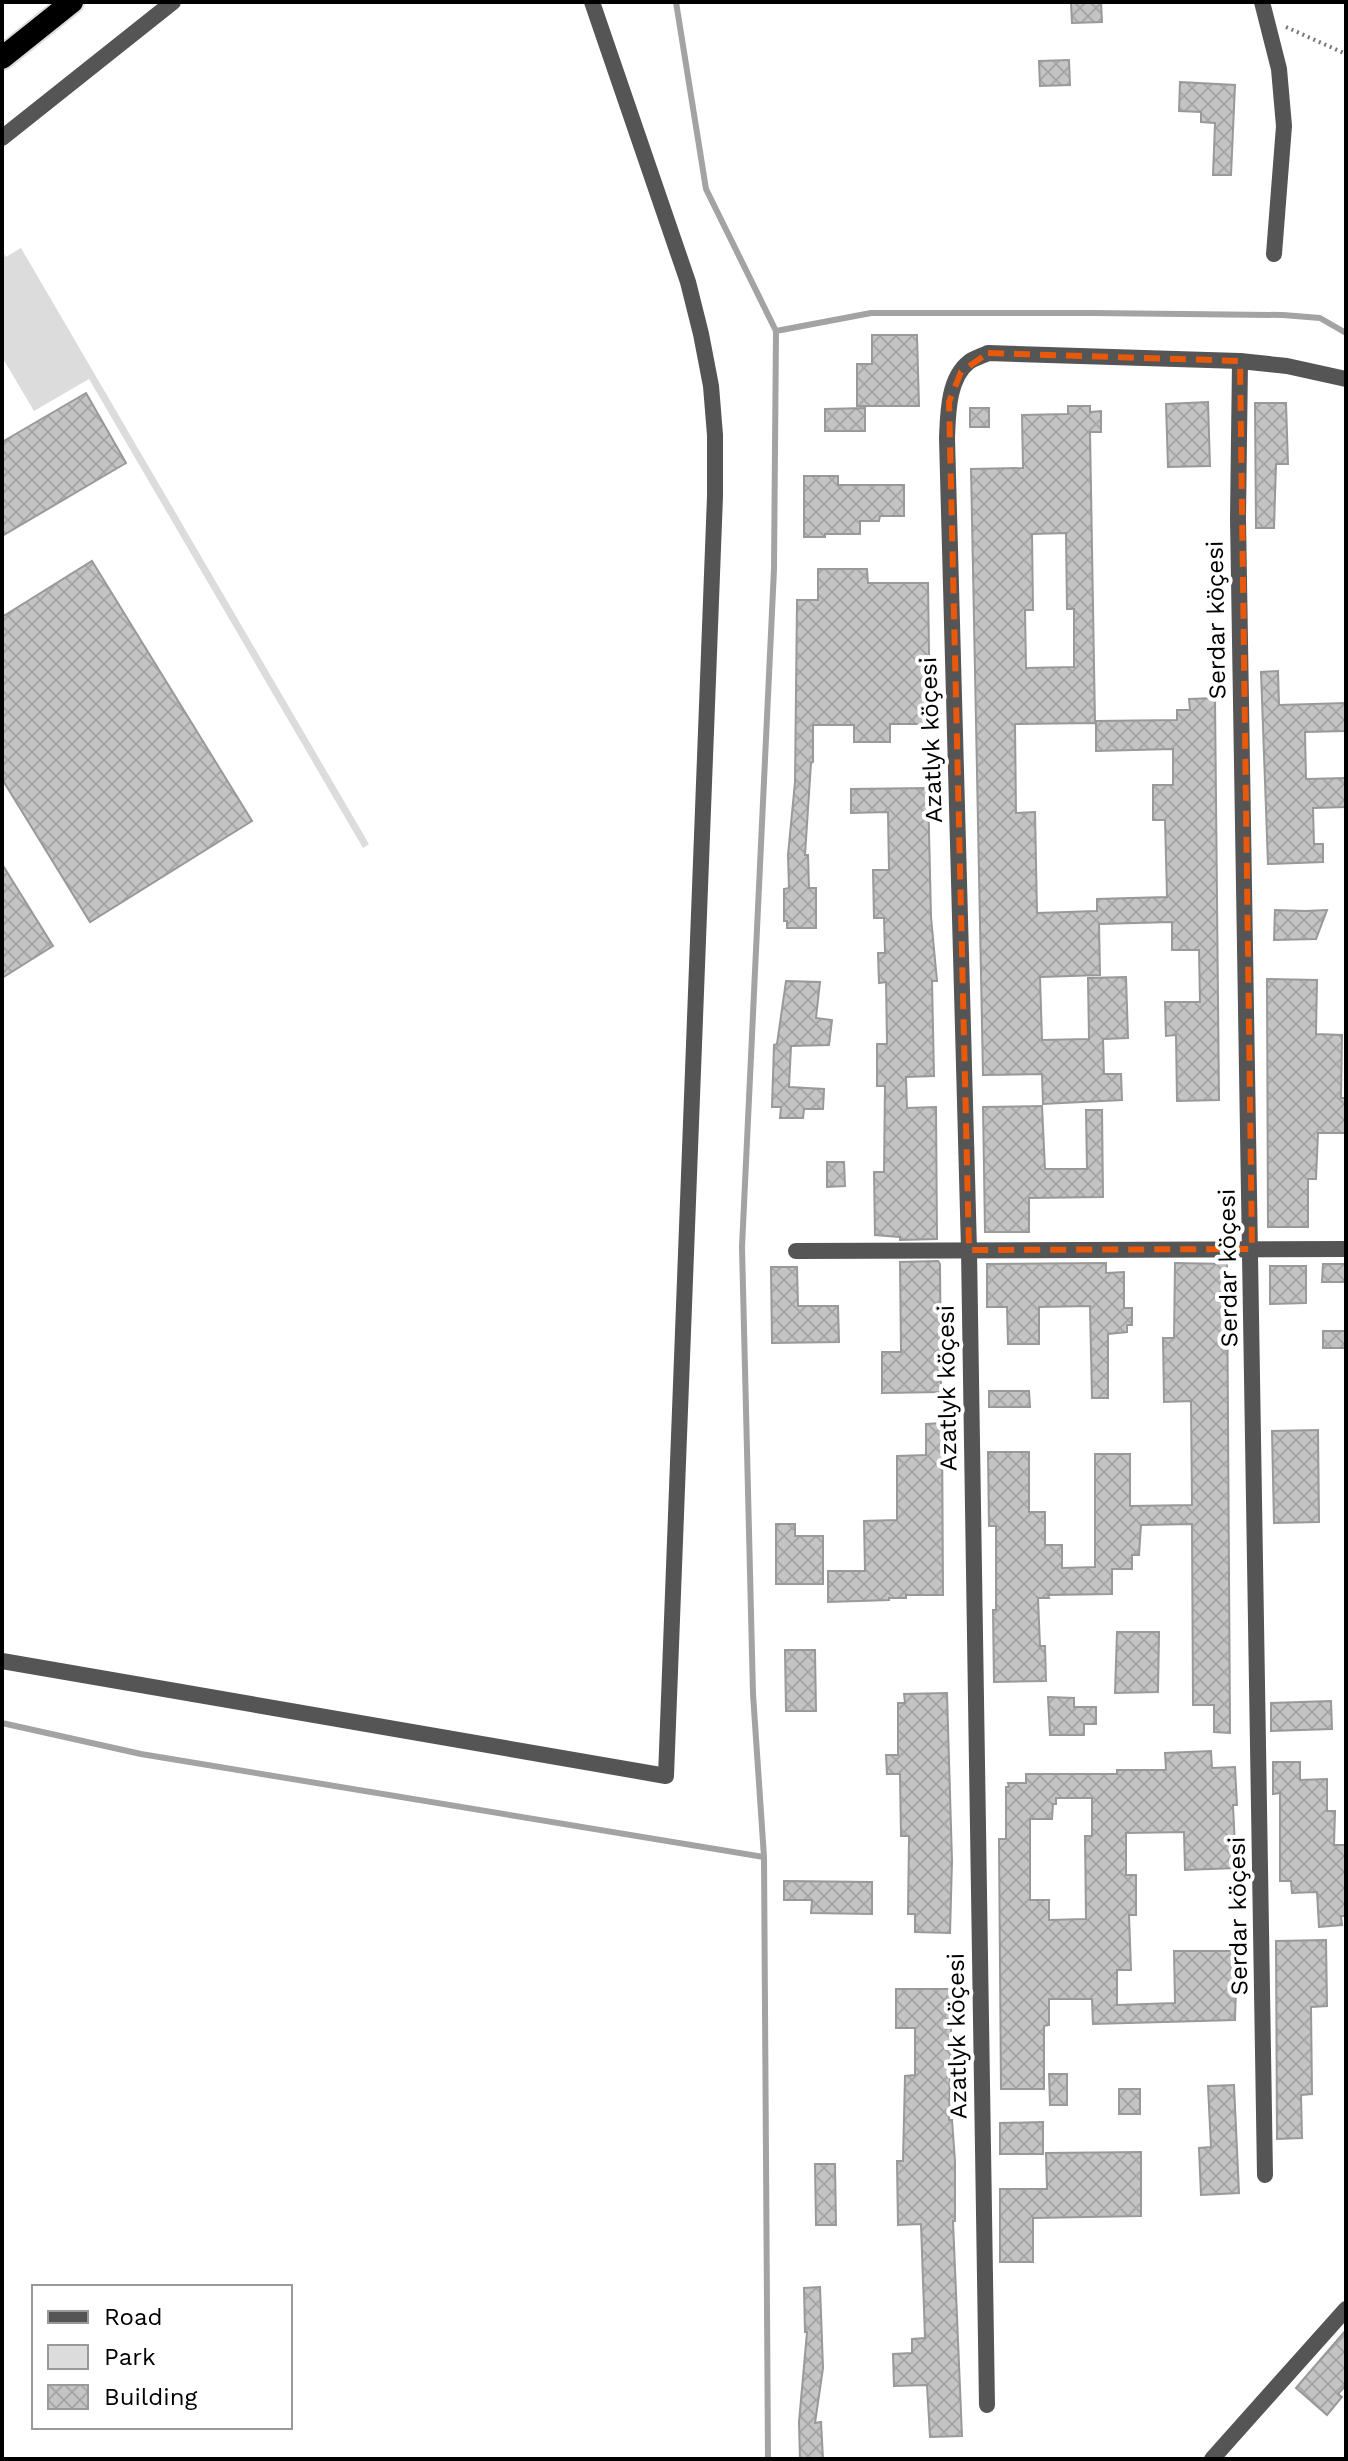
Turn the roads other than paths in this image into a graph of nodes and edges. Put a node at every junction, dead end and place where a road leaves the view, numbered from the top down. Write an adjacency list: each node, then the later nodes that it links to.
1 (72, 2): 5 (highway)
2 (173, 2): 6 (street)
3 (592, 2): 14 (street)
4 (1264, 10): 7 (street)
5 (2, 58)
6 (2, 138)
7 (1274, 254)
8 (1240, 361): 9 (street); 10 (street, Serdar köçesi); 12 (street, Azatlyk köçesi)
9 (1346, 379)
10 (1252, 1249): 11 (street); 12 (street); 15 (street, Serdar köçesi)
11 (1346, 1249)
12 (969, 1250): 13 (street); 17 (street, Azatlyk köçesi)
13 (796, 1251)
14 (2, 1661)
15 (1265, 2175)
16 (1346, 2309): 18 (street)
17 (987, 2405)
18 (1212, 2459)

